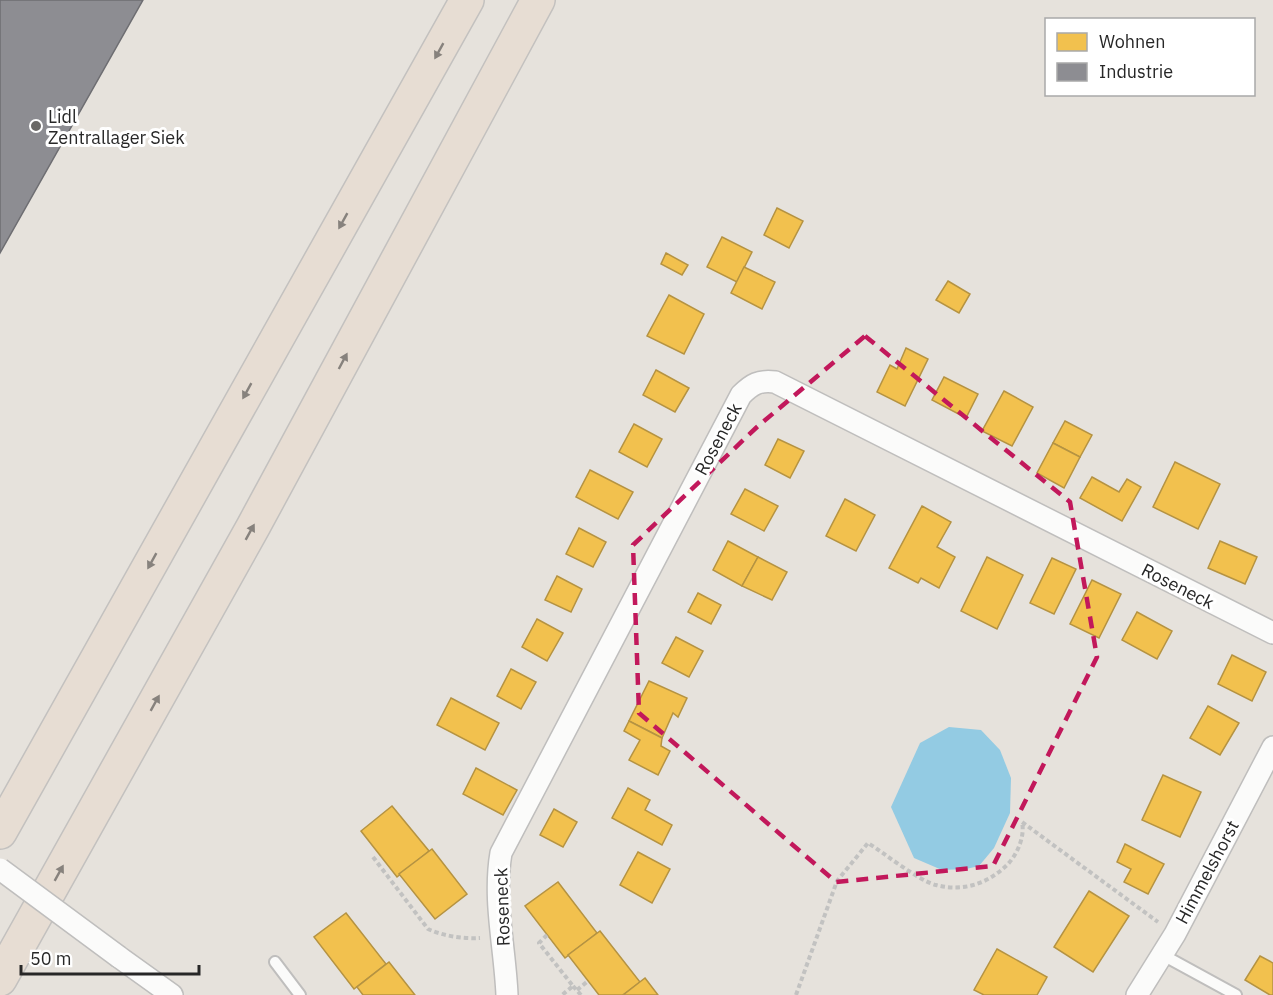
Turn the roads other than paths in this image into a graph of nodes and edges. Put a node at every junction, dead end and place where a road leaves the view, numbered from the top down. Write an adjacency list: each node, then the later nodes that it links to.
1 (467, 0): 5 (highway, one-way to 5)
2 (538, 0): 9 (highway, one-way to 2)
3 (1273, 633): 12 (street, Roseneck)
4 (1273, 747): 7 (street, Himmelshorst)
5 (0, 832)
6 (0, 869): 10 (street, bridge)
7 (1161, 954): 13 (street, Himmelshorst); 14 (lane)
8 (275, 962): 11 (lane)
9 (0, 979)
10 (172, 995)
11 (300, 995)
12 (507, 995)
13 (1137, 995)
14 (1236, 995)

